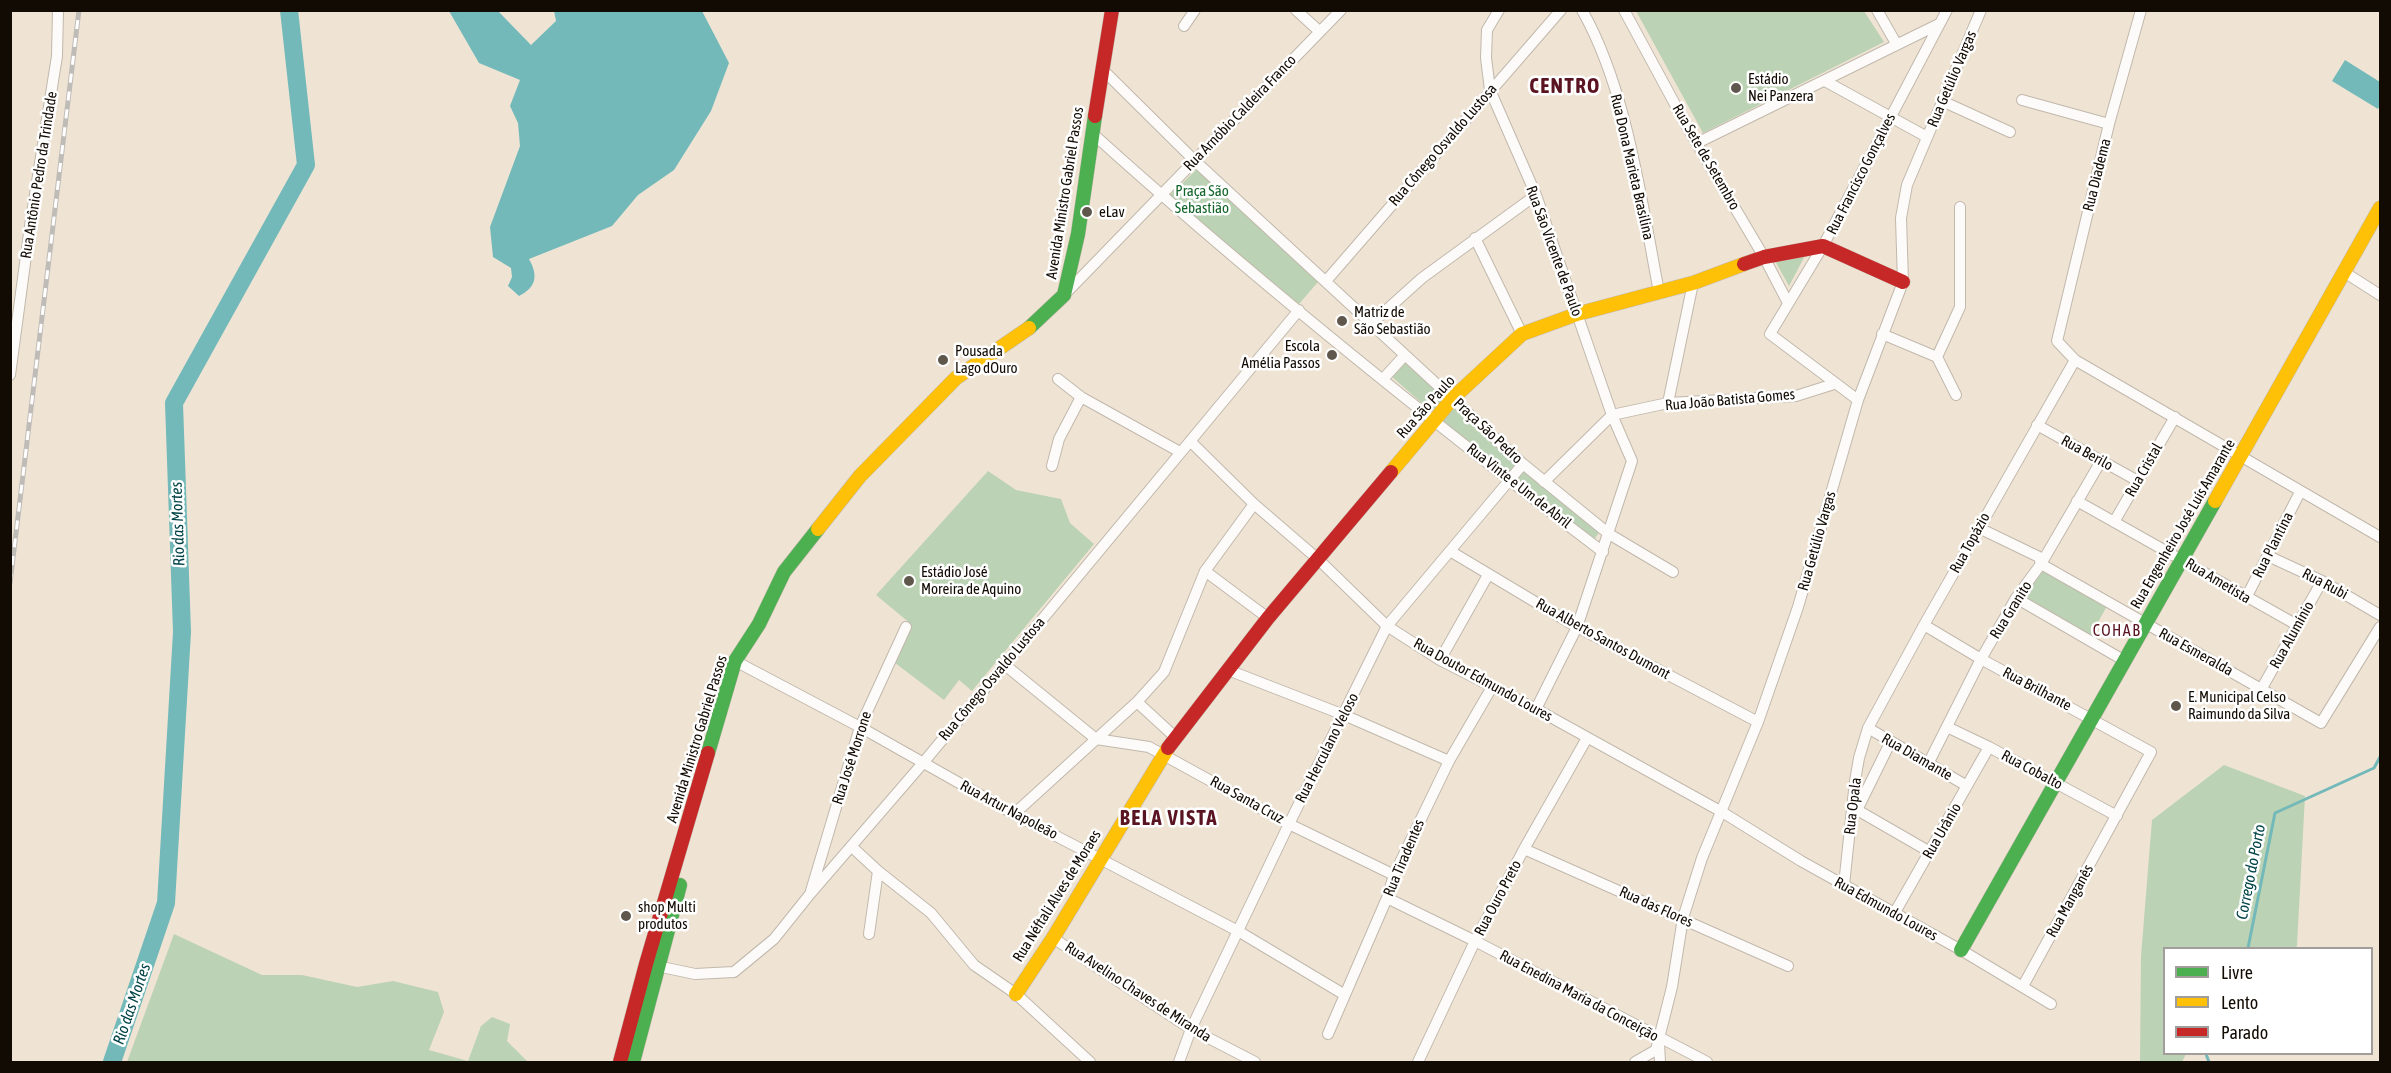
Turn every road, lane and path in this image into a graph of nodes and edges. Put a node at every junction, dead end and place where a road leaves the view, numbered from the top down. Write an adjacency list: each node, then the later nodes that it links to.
1 (58, 10): 53 (street, Rua Antônio Pedro da Trindade)
2 (1112, 10): 18 (street, Avenida Ministro Gabriel Passos)
3 (1195, 10): 15 (street)
4 (1296, 10): 16 (street)
5 (1341, 10): 16 (street, Rua Arnóbio Caldeira Franco)
6 (1499, 10): 20 (street, Rua São Vicente de Paulo)
7 (1561, 10): 20 (street, Rua Cônego Osvaldo Lustosa)
8 (1582, 10): 41 (street, Rua Dona Marieta Brasilina)
9 (1624, 10): 28 (street, Rua Sete de Setembro)
10 (1877, 10): 17 (street)
11 (1947, 10): 14 (street, Rua Francisco Gonçalves)
12 (1981, 10): 22 (street, Rua Getúlio Vargas)
13 (2141, 10): 24 (street, Rua Diadema)
14 (1940, 24): 17 (street); 23 (street, Rua Francisco Gonçalves)
15 (1184, 26)
16 (1319, 31): 29 (street, Rua Arnóbio Caldeira Franco)
17 (1897, 45): 19 (street)
18 (1102, 69): 26 (street, Avenida Ministro Gabriel Passos); 29 (street)
19 (1825, 81): 23 (street); 28 (street)
20 (1490, 90): 31 (street, Rua São Vicente de Paulo); 38 (street, Rua Cônego Osvaldo Lustosa)
21 (2022, 100): 24 (street)
22 (1942, 101): 25 (street); 27 (street, Rua Getúlio Vargas)
23 (1890, 118): 27 (street); 35 (street, Rua Francisco Gonçalves)
24 (2109, 124): 52 (street, Rua Diadema)
25 (2010, 132)
26 (1092, 133): 30 (street); 42 (street, Avenida Ministro Gabriel Passos)
27 (1927, 137): 39 (street, Rua Getúlio Vargas)
28 (1697, 142): 36 (street, Rua Sete de Setembro)
29 (1194, 160): 30 (street, Rua Arnóbio Caldeira Franco); 38 (street)
30 (1162, 195): 42 (street, Rua Arnóbio Caldeira Franco); 45 (street)
31 (1536, 195): 34 (street); 46 (street, Rua São Vicente de Paulo)
32 (1960, 207): 51 (street)
33 (2380, 208): 37 (street, Rua Engenheiro José Luís Amarante)
34 (1475, 238): 47 (street); 48 (street)
35 (1823, 246): 36 (street, Rua São Paulo); 39 (street); 44 (street, Rua Francisco Gonçalves)
36 (1764, 257): 40 (street, Rua São Paulo); 44 (street, Rua Sete de Setembro)
37 (2344, 272): 43 (street); 68 (street, Rua Engenheiro José Luís Amarante)
38 (1326, 281): 47 (street)
39 (1903, 282): 49 (street, Rua Getúlio Vargas)
40 (1693, 283): 41 (street, Rua São Paulo); 61 (street)
41 (1659, 292): 46 (street, Rua São Paulo)
42 (1064, 295): 106 (street, Avenida Ministro Gabriel Passos)
43 (2380, 295)
44 (1788, 303): 56 (street, Rua Francisco Gonçalves)
45 (1299, 310): 55 (street); 66 (street, Rua Cônego Osvaldo Lustosa)
46 (1577, 314): 48 (street, Rua São Paulo); 62 (street, Rua São Vicente de Paulo)
47 (1372, 323): 50 (street, Praça São Pedro)
48 (1522, 334): 59 (street, Rua São Paulo)
49 (1882, 334): 51 (street); 60 (street, Rua Getúlio Vargas)
50 (1405, 355): 55 (street); 59 (street, Praça São Pedro)
51 (1937, 357): 57 (street)
52 (2075, 360): 63 (street); 65 (street, Rua Topázio)
53 (10, 375)
54 (1058, 379): 58 (street)
55 (1383, 379): 64 (street)
56 (1834, 384): 60 (street); 61 (street, Rua João Batista Gomes)
57 (1956, 395)
58 (1081, 397): 67 (street); 71 (street)
59 (1453, 398): 64 (street, Rua São Paulo); 70 (street, Praça São Pedro)
60 (1858, 400): 115 (street, Rua Getúlio Vargas)
61 (1668, 403): 62 (street, Rua João Batista Gomes)
62 (1612, 415): 74 (street); 80 (street, Rua São Vicente de Paulo)
63 (2175, 417): 68 (street); 73 (street, Rua Cristal)
64 (1435, 419): 72 (street, Rua Vinte e Um de Abril); 85 (street, Rua São Paulo)
65 (2037, 426): 69 (street, Rua Berilo); 79 (street, Rua Topázio)
66 (1190, 441): 67 (street, Rua Cônego Osvaldo Lustosa); 77 (street, Rua Doutor Edmundo Loures)
67 (1180, 452): 107 (street, Rua Cônego Osvaldo Lustosa)
68 (2241, 456): 75 (street); 86 (street, Rua Engenheiro José Luís Amarante)
69 (2101, 461): 73 (street, Rua Berilo); 76 (street, Rua Granito)
70 (1523, 464): 72 (street, Rua Herculano Veloso); 74 (street, Praça São Pedro)
71 (1052, 466)
72 (1509, 481): 82 (street, Rua Herculano Veloso); 83 (street, Rua Vinte e Um de Abril)
73 (2138, 481): 78 (street, Rua Cristal)
74 (1544, 482): 80 (street, Praça São Pedro)
75 (2300, 492): 81 (street); 84 (street, Rua Plantina)
76 (2077, 501): 78 (street, Rua Ametista); 87 (street, Rua Granito)
77 (1254, 504): 85 (street, Rua Doutor Edmundo Loures); 88 (street)
78 (2114, 522): 86 (street, Rua Ametista)
79 (1979, 528): 87 (street, Rua Esmeralda); 97 (street, Rua Topázio)
80 (1609, 534): 83 (street, Rua São Vicente de Paulo); 89 (street, Praça São Pedro)
81 (2380, 537)
82 (1450, 551): 90 (street, Rua Alberto Santos Dumont); 99 (street, Rua Herculano Veloso)
83 (1604, 552): 101 (street, Rua São Vicente de Paulo)
84 (2268, 556): 91 (street, Rua Rubi); 93 (street, Rua Plantina)
85 (1319, 560): 95 (street, Rua São Paulo); 99 (street, Rua Doutor Edmundo Loures)
86 (2182, 560): 93 (street, Rua Ametista); 96 (street, Rua Engenheiro José Luís Amarante)
87 (2041, 564): 92 (street, Rua Granito); 96 (street, Rua Esmeralda)
88 (1205, 571): 95 (street); 111 (street)
89 (1673, 572)
90 (1488, 575): 101 (street, Rua Alberto Santos Dumont); 104 (street)
91 (2322, 581): 94 (street, Rua Rubi); 98 (street, Rua Alumínio)
92 (2016, 598): 103 (street, Rua Granito); 105 (street)
93 (2246, 598): 98 (street, Rua Ametista)
94 (2380, 615)
95 (1268, 618): 108 (street, Rua São Paulo)
96 (2145, 624): 105 (street, Rua Engenheiro José Luís Amarante); 110 (street, Rua Esmeralda)
97 (1924, 625): 103 (street, Rua Brilhante); 118 (street, Rua Topázio)
98 (2296, 625): 110 (street, Rua Alumínio)
99 (1387, 626): 104 (street, Rua Doutor Edmundo Loures); 113 (street, Rua Herculano Veloso)
100 (906, 627): 116 (street, Rua José Morrone)
101 (1577, 627): 112 (street, Rua São Vicente de Paulo); 115 (street, Rua Alberto Santos Dumont)
102 (2380, 627): 110 (street, Rua Esmeralda)
103 (1981, 659): 114 (street, Rua Brilhante); 117 (street, Rua Granito)
104 (1440, 660): 109 (street, Rua Doutor Edmundo Loures)
105 (2125, 661): 114 (street, Rua Engenheiro José Luís Amarante)
106 (739, 663): 116 (street, Rua Artur Napoleão); 152 (street, Avenida Ministro Gabriel Passos)
107 (1005, 665): 121 (street); 127 (street, Rua Cônego Osvaldo Lustosa)
108 (1228, 670): 113 (street); 119 (street, Rua São Paulo)
109 (1491, 687): 112 (street, Rua Doutor Edmundo Loures); 126 (street, Rua Tiradentes)
110 (2262, 688)
111 (1137, 702): 119 (street); 121 (street)
112 (1536, 709): 120 (street, Rua Doutor Edmundo Loures)
113 (1344, 715): 126 (street); 135 (street, Rua Herculano Veloso)
114 (2091, 719): 124 (street, Rua Brilhante); 129 (street, Rua Engenheiro José Luís Amarante)
115 (1758, 722): 132 (street, Rua Getúlio Vargas)
116 (860, 727): 127 (street, Rua Artur Napoleão); 143 (street, Rua José Morrone)
117 (1947, 727): 123 (street, Rua Cobalto); 128 (street, Rua Granito)
118 (1868, 728): 122 (street, Rua Diamante); 131 (street, Rua Opala)
119 (1175, 737): 125 (street, Rua São Paulo)
120 (1587, 738): 132 (street, Rua Doutor Edmundo Loures); 137 (street, Rua Ouro Preto)
121 (1096, 739): 125 (street, Rua Santa Cruz); 133 (street)
122 (1890, 742): 128 (street, Rua Diamante); 131 (street)
123 (1989, 747): 129 (street, Rua Cobalto); 130 (street, Rua Urânio)
124 (2151, 752): 134 (street, Rua Manganês)
125 (1164, 754): 135 (street, Rua Santa Cruz); 139 (street, Rua Néftali Alves de Moraes)
126 (1449, 761): 141 (street, Rua Tiradentes)
127 (923, 763): 133 (street, Rua Artur Napoleão); 136 (street, Rua Cônego Osvaldo Lustosa)
128 (1928, 764): 130 (street, Rua Diamante)
129 (2056, 783): 134 (street, Rua Cobalto); 151 (street, Rua Engenheiro José Luís Amarante)
130 (1967, 786): 138 (street, Rua Urânio)
131 (1854, 809): 138 (street); 142 (street, Rua Opala)
132 (1722, 812): 142 (street, Rua Edmundo Loures); 146 (street, Rua Getúlio Vargas)
133 (1014, 813): 139 (street, Rua Artur Napoleão)
134 (2116, 816): 154 (street, Rua Manganês)
135 (1289, 824): 141 (street, Rua Santa Cruz); 147 (street, Rua Herculano Veloso)
136 (852, 847): 140 (street); 143 (street, Rua Cônego Osvaldo Lustosa)
137 (1524, 849): 146 (street, Rua das Flores); 150 (street, Rua Ouro Preto)
138 (1930, 852): 145 (street, Rua Urânio)
139 (1100, 858): 147 (street, Rua Artur Napoleão); 149 (street, Rua Néftali Alves de Moraes)
140 (878, 871): 148 (street); 155 (street)
141 (1394, 874): 144 (street, Rua Tiradentes)
142 (1844, 885): 145 (street, Rua Edmundo Loures)
143 (810, 894): 152 (street, Rua Cônego Osvaldo Lustosa)
144 (1387, 898): 150 (street, Rua Enedina Maria da Conceição); 156 (street, Rua Tiradentes)
145 (1894, 914): 151 (street, Rua Edmundo Loures)
146 (1683, 918): 153 (street, Rua das Flores); 160 (street, Rua Getúlio Vargas)
147 (1238, 931): 156 (street, Rua Artur Napoleão); 158 (street, Rua Herculano Veloso)
148 (869, 934)
149 (1053, 938): 155 (street, Rua Néftali Alves de Moraes); 158 (street, Rua Avelino Chaves de Miranda)
150 (1475, 941): 160 (street, Rua Enedina Maria da Conceição); 166 (street, Rua Ouro Preto)
151 (1961, 950): 154 (street, Rua Edmundo Loures)
152 (653, 965): 161 (street, Avenida Ministro Gabriel Passos); 162 (street)
153 (1788, 966)
154 (2023, 986): 157 (street, Rua Edmundo Loures)
155 (1016, 994): 163 (street)
156 (1345, 995): 159 (street, Rua Tiradentes)
157 (2051, 1004)
158 (1191, 1029): 164 (street, Rua Herculano Veloso); 165 (street, Rua Avelino Chaves de Miranda)
159 (1328, 1034)
160 (1659, 1037): 167 (street, Rua Getúlio Vargas); 168 (street); 169 (street, Rua Enedina Maria da Conceição)
161 (620, 1062)
162 (633, 1062)
163 (1089, 1062)
164 (1179, 1062)
165 (1255, 1062)
166 (1418, 1062)
167 (1635, 1062)
168 (1660, 1062)
169 (1707, 1062)

